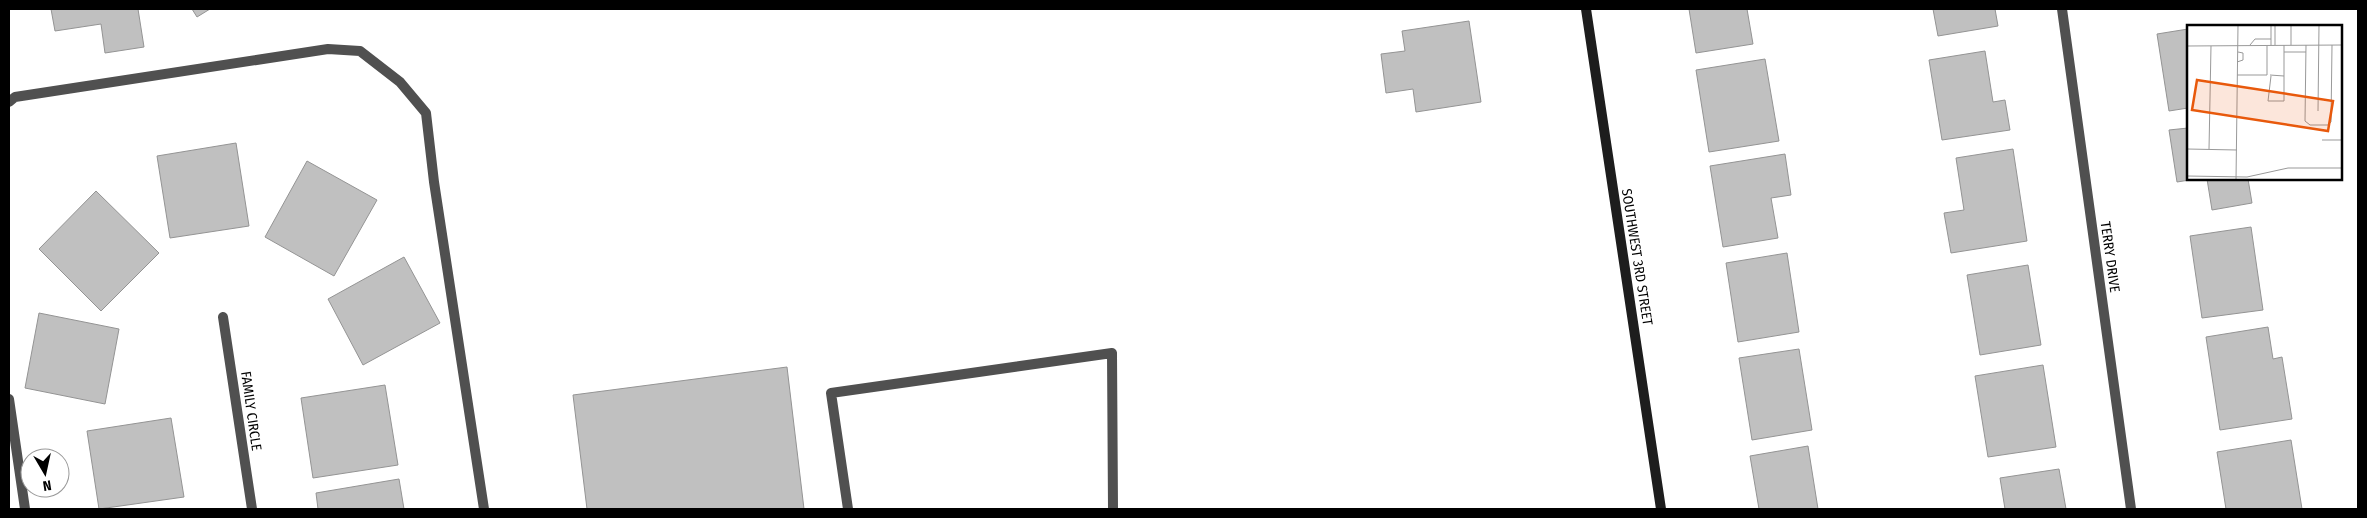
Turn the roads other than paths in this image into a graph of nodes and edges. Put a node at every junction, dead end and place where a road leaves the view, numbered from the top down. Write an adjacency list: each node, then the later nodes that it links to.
1 (1586, 9): 11 (street, SOUTHWEST 3RD STREET)
2 (2062, 9): 12 (street, TERRY DRIVE)
3 (9, 102): 8 (street)
4 (223, 317): 7 (street, FAMILY CIRCLE)
5 (9, 399): 6 (street)
6 (25, 509)
7 (252, 509)
8 (484, 509)
9 (848, 509): 10 (street)
10 (1113, 509)
11 (1661, 509)
12 (2131, 509)

